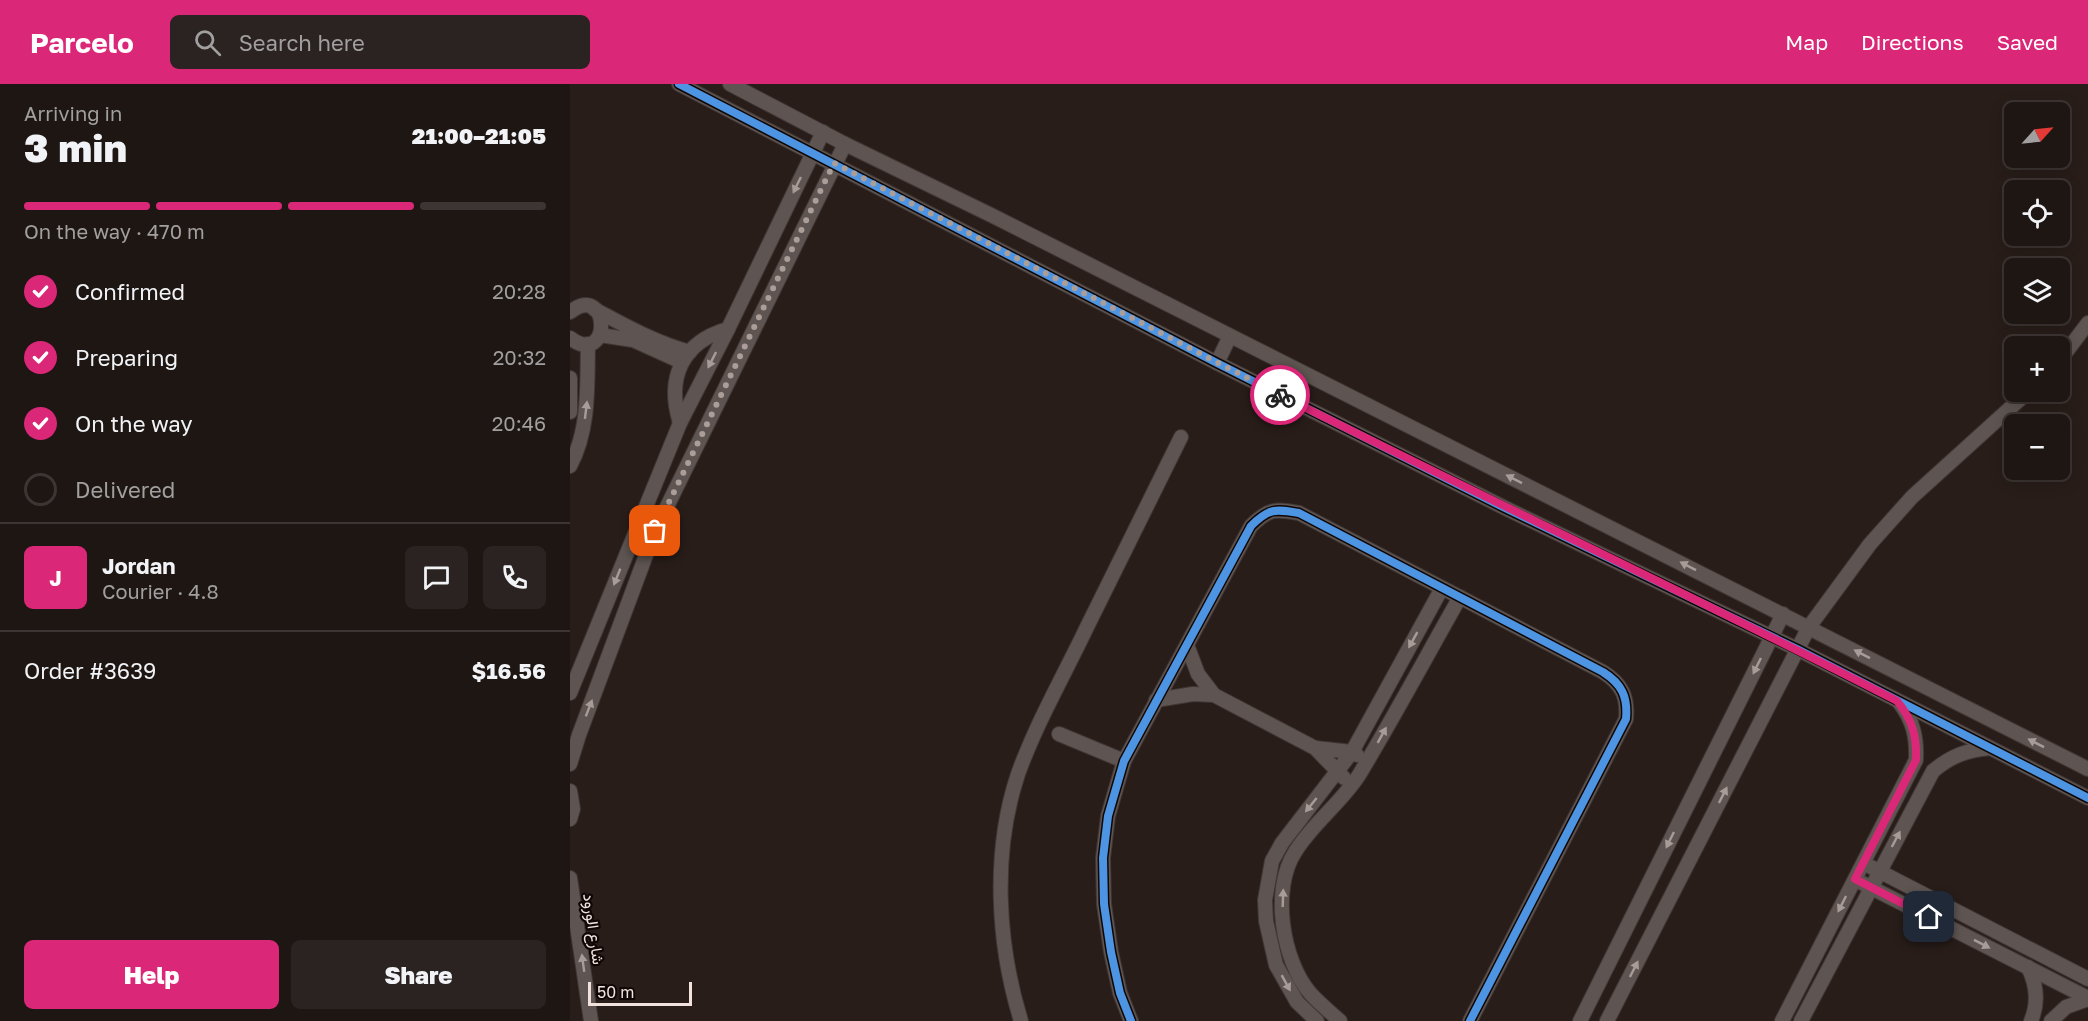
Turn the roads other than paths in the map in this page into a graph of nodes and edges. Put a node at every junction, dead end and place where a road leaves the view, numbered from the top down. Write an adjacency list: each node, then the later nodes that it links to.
1 (680, 84): 5 (street)
2 (730, 84): 3 (street)
3 (823, 132): 4 (street); 5 (street)
4 (845, 144): 6 (street); 13 (street)
5 (813, 152): 6 (street); 11 (street, one-way to 11)
6 (834, 163): 18 (street); 42 (street, one-way to 6)
7 (570, 297): 8 (street)
8 (589, 307): 9 (street); 12 (street); 17 (street)
9 (570, 312)
10 (2088, 323): 16 (street)
11 (728, 329): 17 (street); 22 (street, one-way to 22)
12 (600, 335): 15 (street); 17 (street)
13 (1230, 336): 18 (street); 27 (street, one-way to 13)
14 (570, 338): 15 (street)
15 (588, 344): 24 (street, one-way to 15)
16 (2070, 347)
17 (686, 358): 22 (street)
18 (1217, 363): 29 (street)
19 (570, 378): 21 (street)
20 (2017, 402): 28 (street)
21 (570, 412)
22 (680, 423): 32 (street, one-way to 32)
23 (1181, 437): 59 (street)
24 (570, 466)
25 (1442, 588): 26 (street); 30 (street); 39 (street, one-way to 39)
26 (1460, 597): 40 (street, one-way to 26); 63 (street)
27 (1783, 614): 28 (street); 29 (street)
28 (1809, 627): 31 (street); 43 (street, one-way to 28)
29 (1771, 637): 31 (street); 64 (street, one-way to 64)
30 (1187, 645): 33 (street); 34 (street)
31 (1797, 650): 35 (street); 65 (street, one-way to 31)
32 (570, 693)
33 (1214, 695): 34 (street); 37 (street)
34 (1156, 700): 41 (street)
35 (1897, 701): 38 (street); 49 (street)
36 (1059, 734): 41 (street)
37 (1315, 748): 39 (street); 44 (street)
38 (1991, 748): 47 (street); 50 (street, one-way to 38)
39 (1352, 752): 40 (street); 44 (street)
40 (1368, 760): 45 (street)
41 (1124, 761): 60 (street)
42 (570, 764)
43 (2088, 769)
44 (1337, 773): 45 (street); 61 (street, one-way to 61)
45 (1353, 785): 62 (street, one-way to 45)
46 (570, 791): 48 (street)
47 (2088, 798)
48 (570, 820)
49 (1863, 863): 50 (street); 52 (street)
50 (1879, 871): 53 (street); 55 (street)
51 (570, 878): 58 (street, شارع الورود, one-way to 51)
52 (1855, 879): 53 (street); 66 (street, one-way to 66)
53 (1870, 887): 54 (street, one-way to 54); 57 (street)
54 (2028, 967): 56 (street); 69 (street)
55 (2088, 979)
56 (2088, 998): 70 (street)
57 (1809, 1007): 67 (street); 68 (street)
58 (591, 1021)
59 (1021, 1021)
60 (1131, 1021)
61 (1317, 1021)
62 (1340, 1021)
63 (1470, 1021)
64 (1580, 1021)
65 (1608, 1021)
66 (1782, 1021)
67 (1801, 1021)
68 (1812, 1021)
69 (2031, 1021)
70 (2051, 1021)

